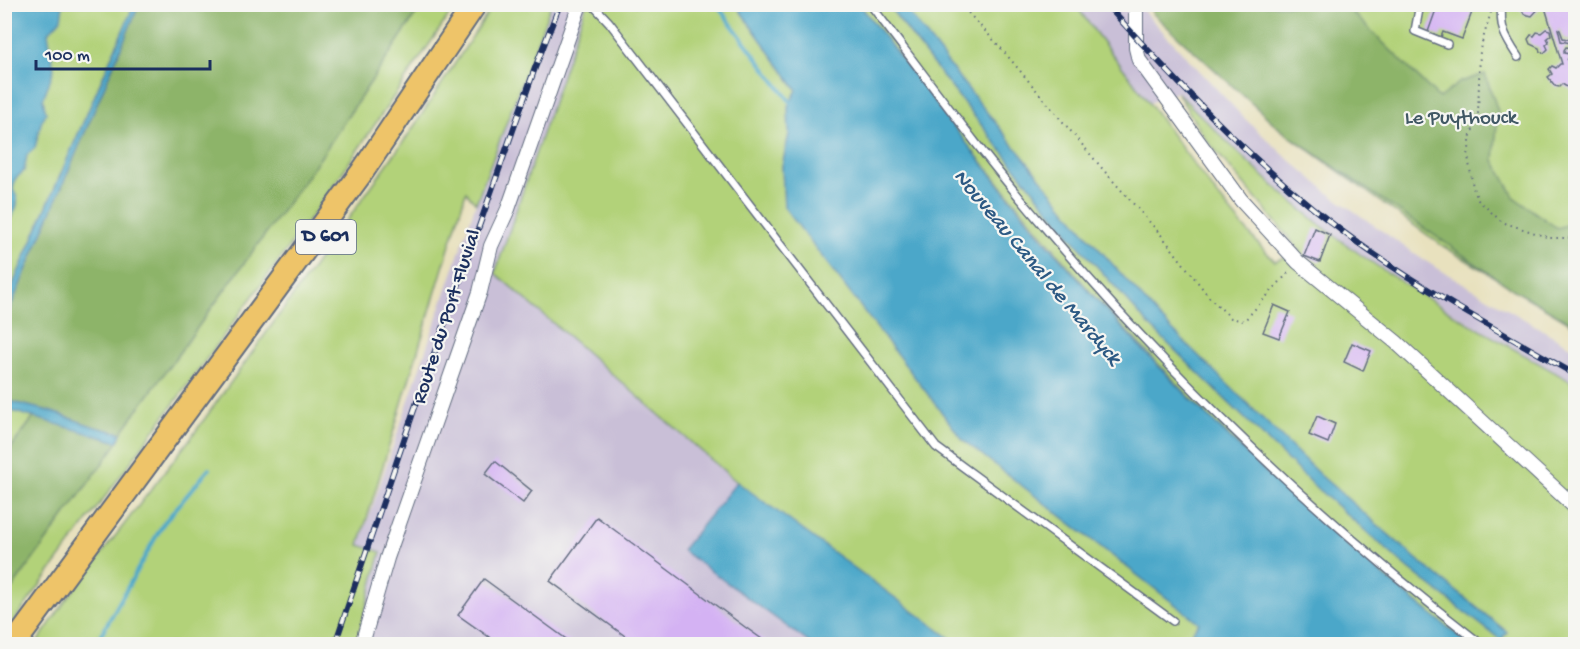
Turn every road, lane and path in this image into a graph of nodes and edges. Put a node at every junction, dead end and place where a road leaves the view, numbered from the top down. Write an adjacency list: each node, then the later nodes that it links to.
1 (475, 4): 16 (main road, D 601)
2 (485, 4): 17 (main road, D 601)
3 (580, 4): 18 (street, Route du Port Fluvial)
4 (592, 4): 15 (lane)
5 (870, 4): 19 (lane)
6 (960, 4): 13 (path)
7 (1136, 4): 13 (street)
8 (1420, 4): 10 (lane)
9 (1502, 6): 11 (lane); 12 (path)
10 (1447, 44)
11 (1518, 57)
12 (1575, 238)
13 (1298, 262): 14 (street)
14 (1575, 508)
15 (1173, 621)
16 (14, 645)
17 (24, 645)
18 (362, 645)
19 (1481, 645)

